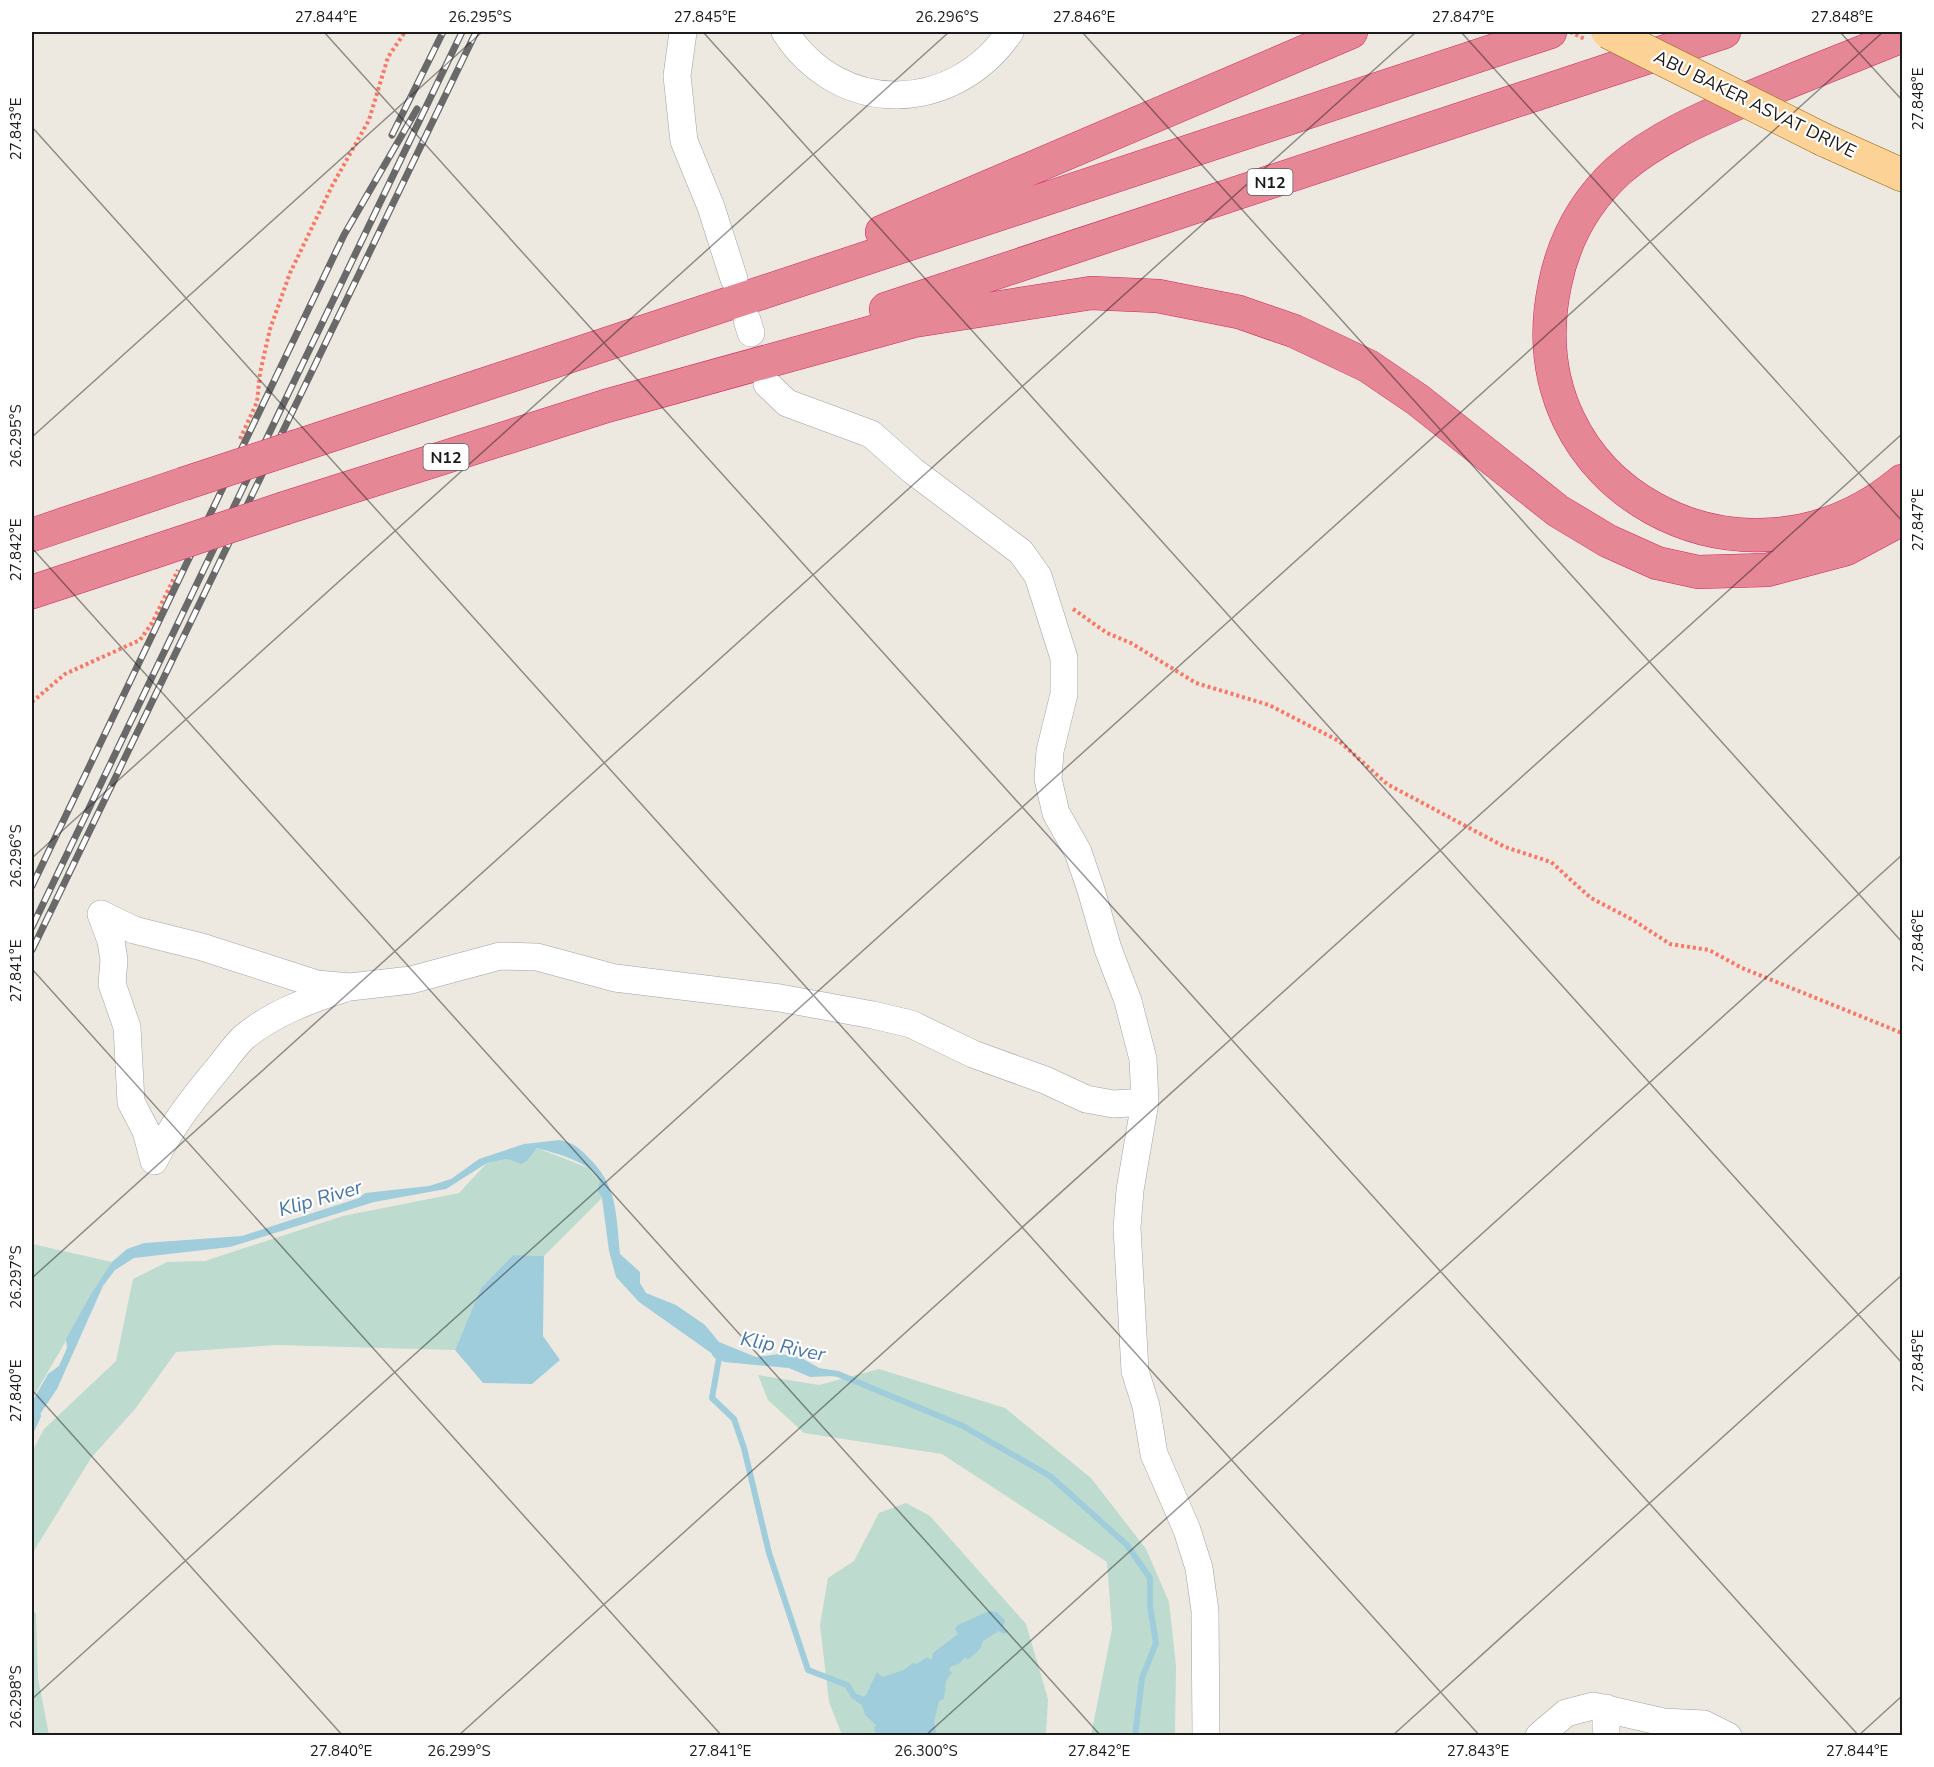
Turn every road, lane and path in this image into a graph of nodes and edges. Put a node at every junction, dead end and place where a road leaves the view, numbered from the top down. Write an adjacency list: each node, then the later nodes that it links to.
1 (405, 32): 15 (path)
2 (683, 32): 11 (street)
3 (784, 32): 4 (street)
4 (1010, 32)
5 (1351, 32): 12 (highway)
6 (1550, 32): 12 (highway)
7 (1608, 32): 10 (main road, ABU BAKER ASVAT DRIVE, bridge)
8 (1724, 32): 14 (highway, N12)
9 (1902, 36): 16 (highway)
10 (1902, 175)
11 (734, 279)
12 (608, 343): 18 (highway, bridge)
13 (767, 384): 20 (street)
14 (606, 406): 17 (highway); 21 (highway, N12, bridge)
15 (237, 444)
16 (1902, 481)
17 (1902, 519)
18 (32, 535)
19 (183, 560): 22 (path)
20 (1042, 587): 24 (path); 25 (street)
21 (32, 592)
22 (32, 702)
23 (350, 987): 23 (street); 25 (street)
24 (1902, 1033)
25 (1145, 1102): 27 (street)
26 (1606, 1708): 28 (street); 29 (street); 30 (street)
27 (1206, 1736)
28 (1539, 1736)
29 (1606, 1736)
30 (1728, 1736)

